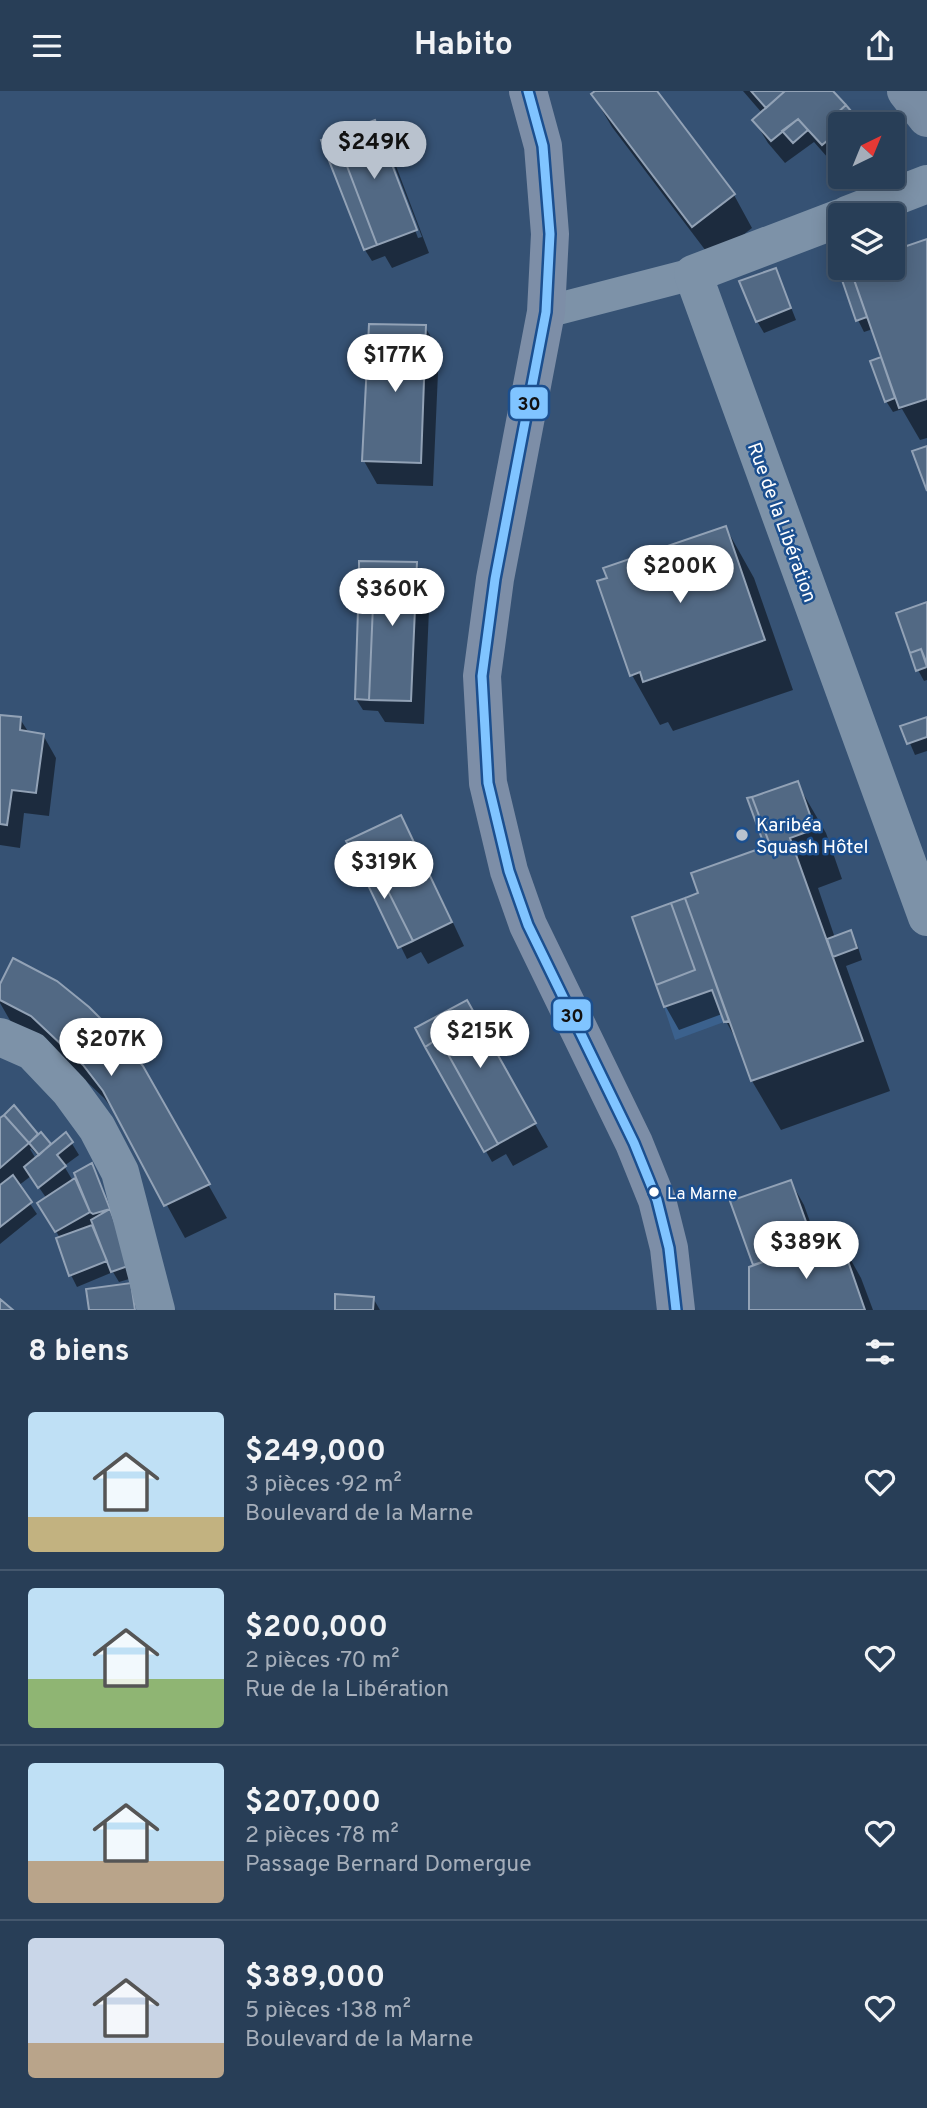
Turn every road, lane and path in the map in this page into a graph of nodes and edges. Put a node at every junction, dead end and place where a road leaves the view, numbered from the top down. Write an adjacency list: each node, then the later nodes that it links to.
1 (528, 91): 8 (main road)
2 (906, 91): 3 (main road)
3 (927, 118)
4 (927, 184): 5 (street)
5 (878, 203)
6 (828, 223): 7 (street)
7 (693, 274): 8 (street); 9 (street, Rue de la Libération)
8 (546, 312): 12 (main road)
9 (927, 917)
10 (0, 1037): 11 (street)
11 (156, 1310)
12 (676, 1310)

